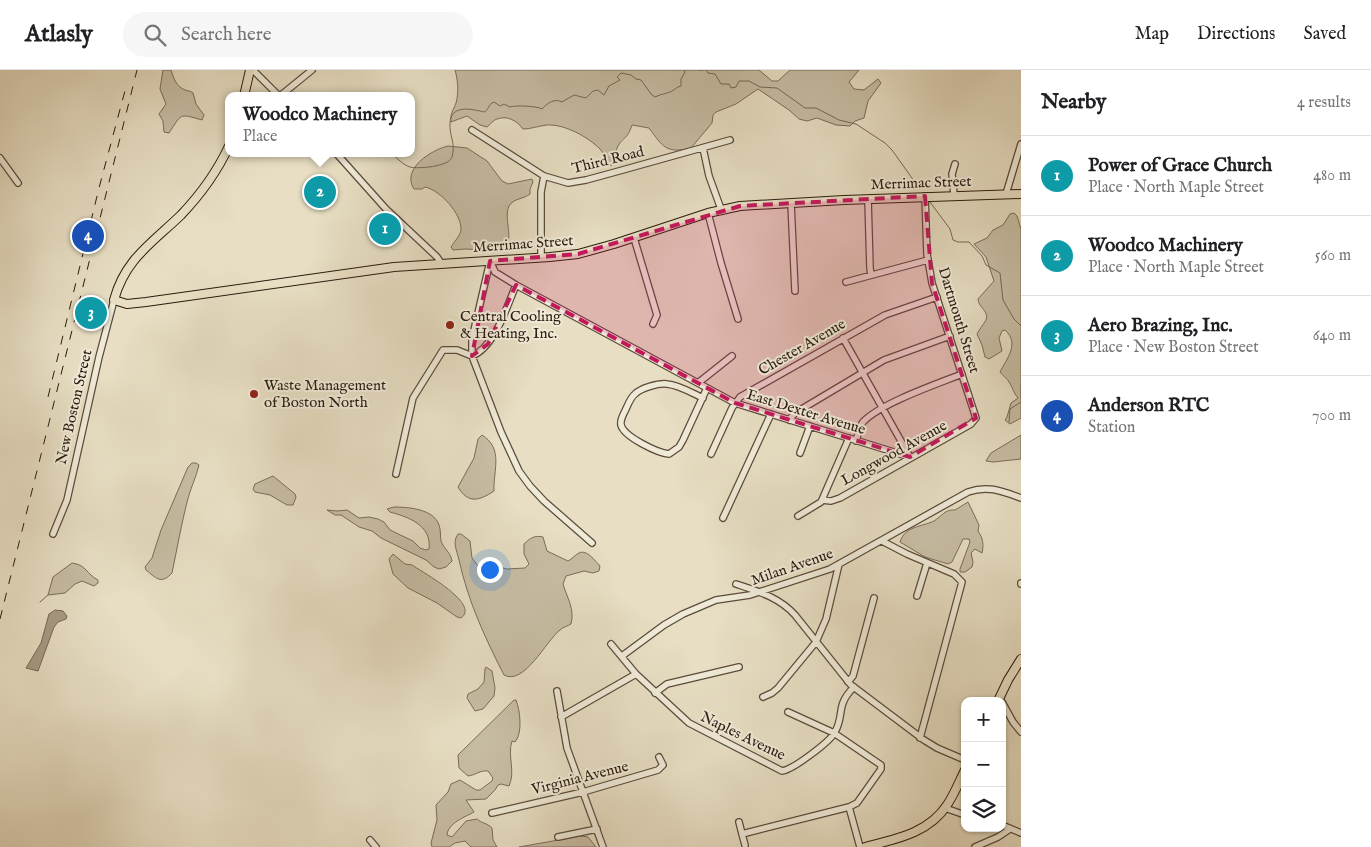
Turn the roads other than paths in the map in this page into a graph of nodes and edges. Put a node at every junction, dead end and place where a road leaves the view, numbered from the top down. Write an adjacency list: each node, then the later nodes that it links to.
1 (252, 70): 3 (main road); 4 (street)
2 (312, 70): 5 (street)
3 (245, 92)
4 (276, 92)
5 (285, 92)
6 (472, 130): 14 (street, Third Road)
7 (730, 140): 9 (street, Third Road)
8 (1021, 144): 16 (street)
9 (702, 148): 14 (street, Third Road); 22 (street)
10 (225, 153): 34 (main road, New Boston Street)
11 (340, 157): 28 (street)
12 (0, 158): 15 (street)
13 (955, 164): 18 (street)
14 (544, 176): 25 (street)
15 (18, 183)
16 (1006, 194): 17 (main road, Merrimac Street); 18 (main road, Merrimac Street)
17 (1021, 194)
18 (954, 195): 19 (main road, Merrimac Street)
19 (925, 196): 20 (main road, Merrimac Street); 26 (street, Dartmouth Street)
20 (868, 199): 21 (main road, Merrimac Street); 29 (street)
21 (791, 203): 22 (main road, Merrimac Street); 32 (street)
22 (721, 209): 23 (main road, Merrimac Street)
23 (708, 213): 24 (main road, Merrimac Street); 35 (street)
24 (634, 238): 25 (main road, Merrimac Street); 36 (street)
25 (540, 258): 27 (main road, Merrimac Street)
26 (928, 260): 29 (street); 33 (street, Dartmouth Street)
27 (490, 261): 28 (main road, Merrimac Street); 31 (street); 39 (street)
28 (441, 263): 34 (main road, Merrimac Street)
29 (871, 275): 30 (street)
30 (846, 282)
31 (516, 285): 39 (street); 43 (street, East Dexter Avenue)
32 (795, 291)
33 (937, 297): 37 (street, Dartmouth Street); 38 (street, Chester Avenue)
34 (114, 300): 62 (street, New Boston Street)
35 (738, 319)
36 (653, 324)
37 (950, 336): 41 (street); 42 (street, Dartmouth Street)
38 (843, 338): 41 (street); 46 (street, Chester Avenue)
39 (472, 356): 57 (street); 64 (street)
40 (732, 356): 43 (street)
41 (863, 373): 47 (street); 50 (street)
42 (962, 374): 47 (street); 49 (street, Dartmouth Street)
43 (698, 382): 44 (street, East Dexter Avenue)
44 (708, 388): 45 (street); 46 (street, East Dexter Avenue)
45 (703, 398): 45 (street)
46 (736, 403): 48 (street, East Dexter Avenue); 55 (street, Chester Avenue)
47 (883, 409): 53 (street); 56 (street)
48 (772, 414): 50 (street, East Dexter Avenue); 61 (street)
49 (976, 419): 56 (street, Longwood Avenue)
50 (789, 420): 51 (street, East Dexter Avenue)
51 (810, 426): 52 (street, East Dexter Avenue); 54 (street)
52 (849, 438): 53 (street, East Dexter Avenue); 59 (street)
53 (856, 440): 56 (street, East Dexter Avenue)
54 (800, 453)
55 (711, 454)
56 (910, 457): 59 (street, Longwood Avenue)
57 (396, 474)
58 (1021, 498): 63 (street, Milan Avenue)
59 (822, 500): 60 (street)
60 (798, 516)
61 (723, 518)
62 (53, 534)
63 (882, 541): 65 (street); 66 (street, Milan Avenue)
64 (592, 543)
65 (927, 563): 69 (street); 88 (street)
66 (839, 564): 68 (street, Milan Avenue); 71 (street)
67 (736, 584): 68 (street)
68 (759, 592): 71 (street); 73 (street, Milan Avenue)
69 (917, 596)
70 (874, 598): 77 (street)
71 (816, 642): 77 (street); 81 (street)
72 (611, 644): 73 (street, Naples Avenue)
73 (622, 656): 76 (street, Naples Avenue)
74 (1021, 659): 82 (main road)
75 (738, 667): 80 (street)
76 (636, 674): 80 (street, Naples Avenue); 85 (street)
77 (848, 682): 78 (street)
78 (854, 687): 87 (street); 88 (street)
79 (557, 691): 85 (street)
80 (656, 693): 87 (street, Naples Avenue)
81 (763, 696)
82 (1002, 697)
83 (1006, 711): 86 (street)
84 (788, 712): 87 (street)
85 (561, 717): 92 (street)
86 (1021, 732)
87 (834, 733): 93 (street)
88 (920, 738): 90 (street)
89 (659, 757): 92 (street, Virginia Avenue)
90 (961, 758)
91 (961, 778): 94 (main road)
92 (583, 792): 95 (street, Virginia Avenue); 100 (street)
93 (849, 807): 102 (street); 108 (street)
94 (945, 808): 96 (street); 109 (main road)
95 (492, 813)
96 (961, 814)
97 (738, 822): 102 (street)
98 (1006, 826): 99 (street)
99 (1010, 828): 101 (street); 110 (street)
100 (597, 829): 103 (street); 107 (street)
101 (1021, 833)
102 (742, 834): 105 (street)
103 (558, 837)
104 (370, 840): 106 (street)
105 (744, 845)
106 (376, 847)
107 (603, 847)
108 (860, 847)
109 (866, 847)
110 (975, 847)

